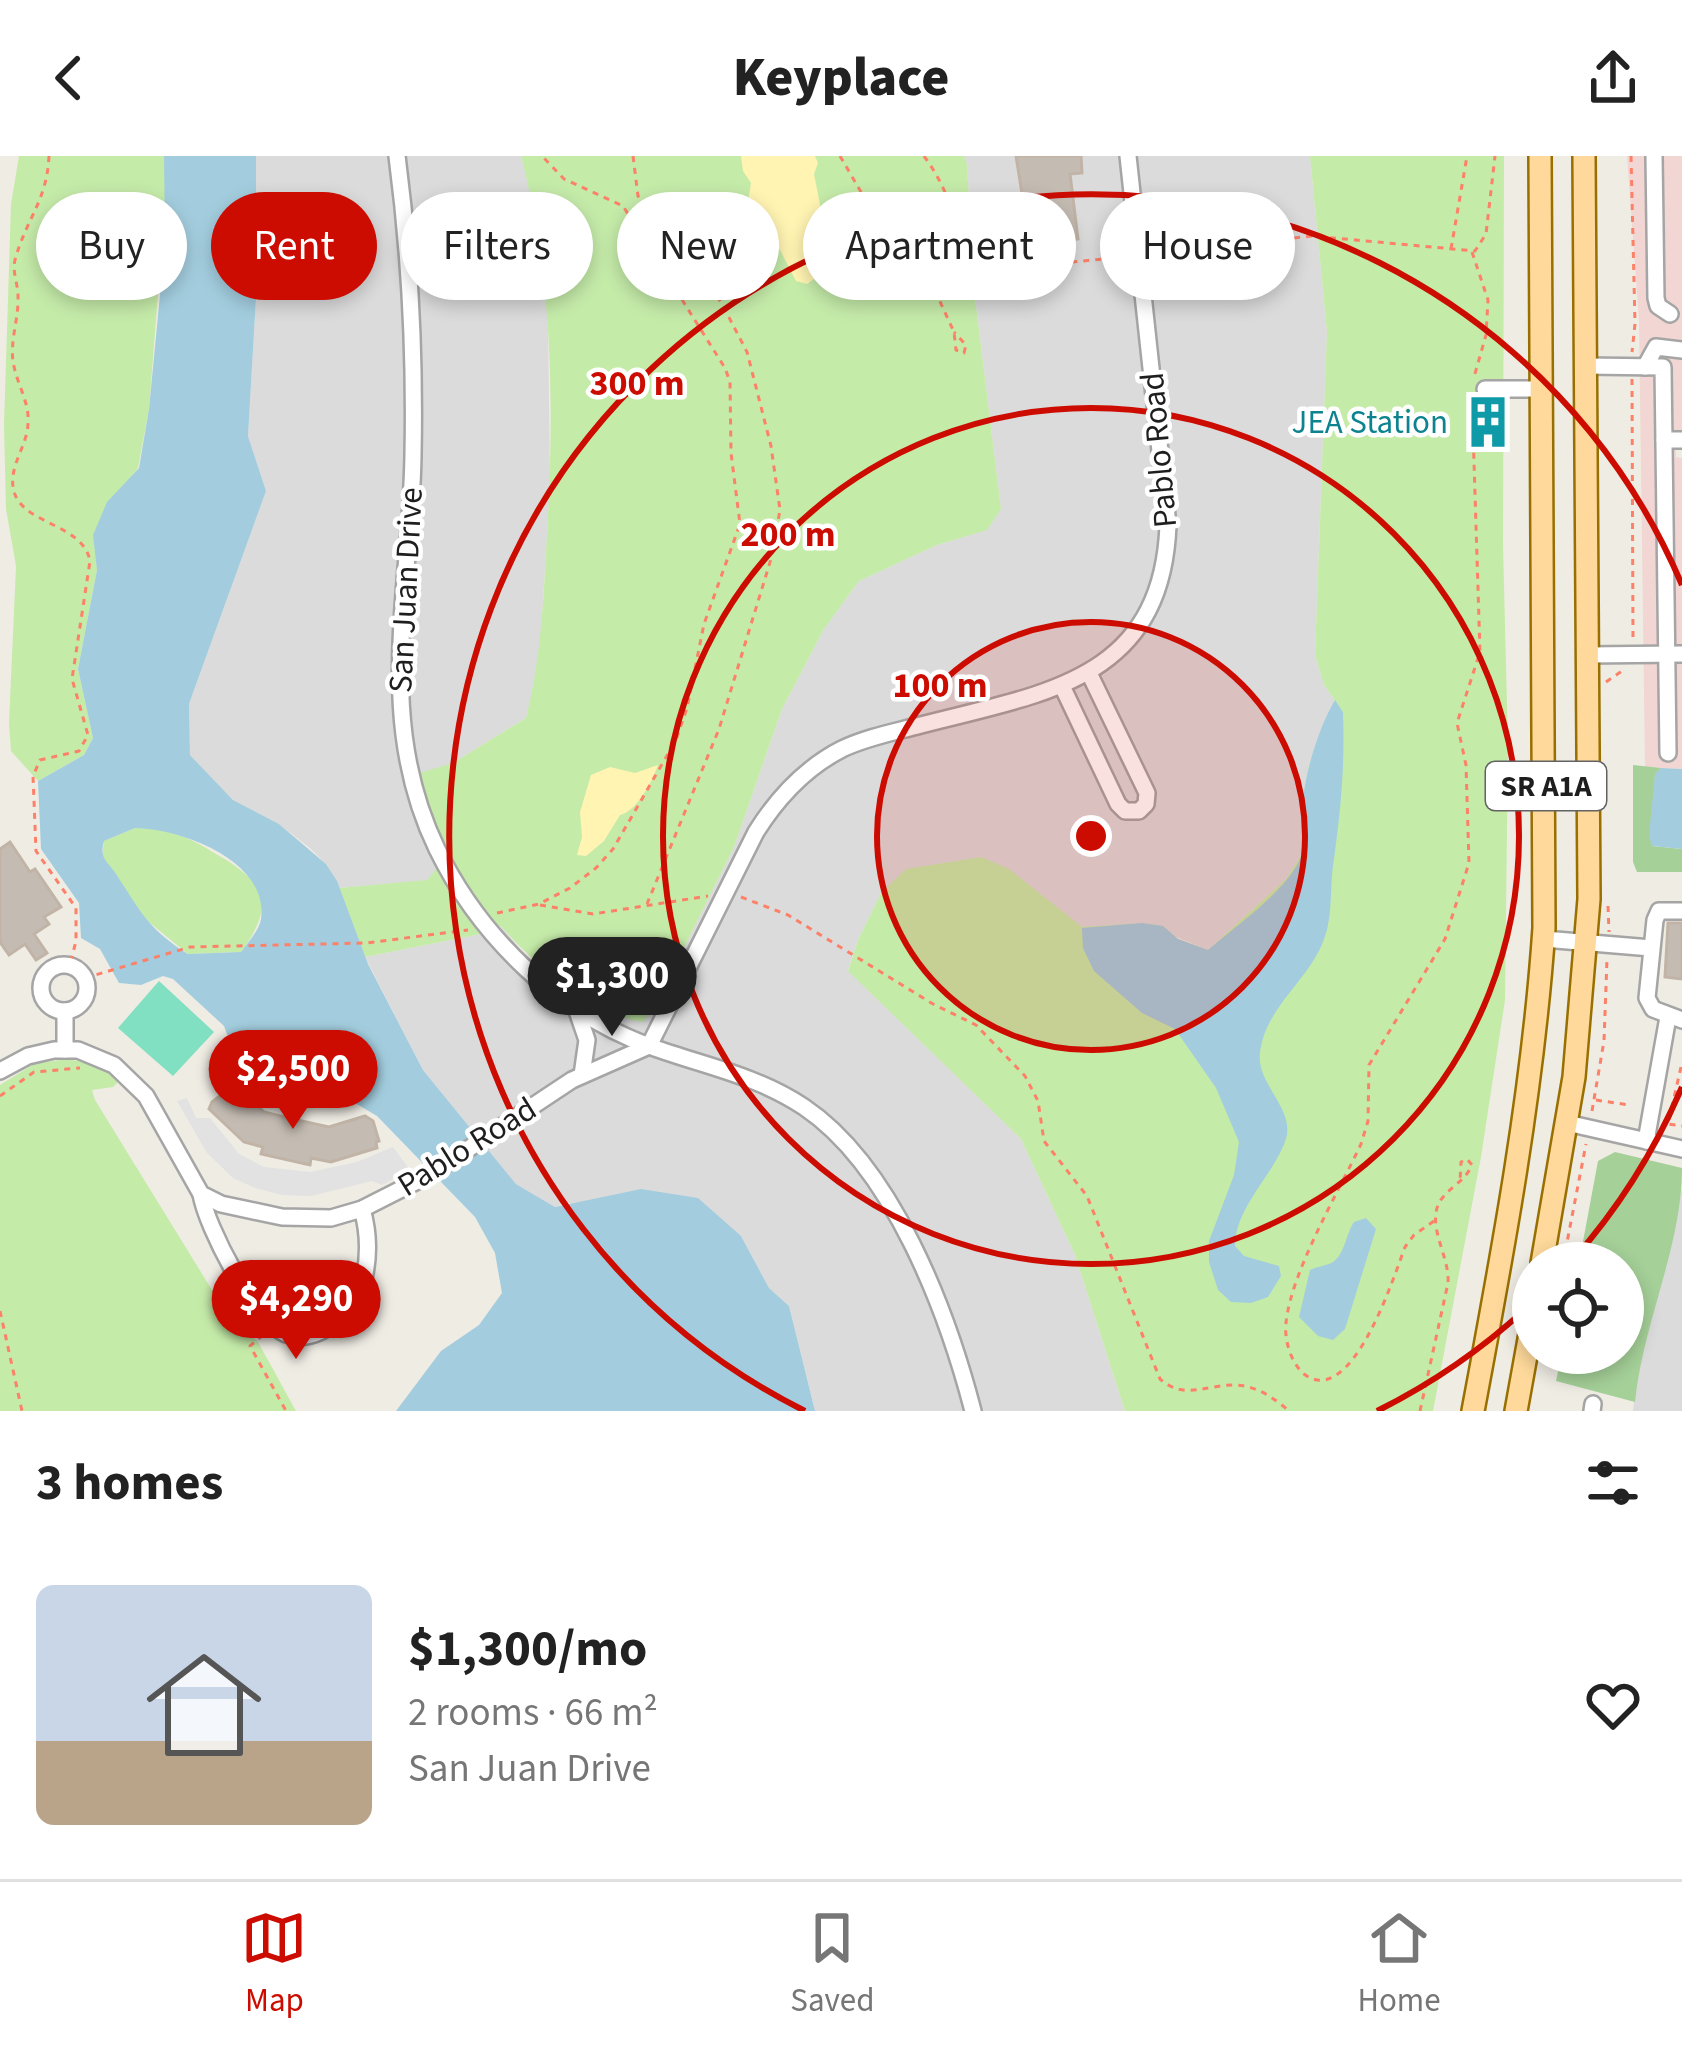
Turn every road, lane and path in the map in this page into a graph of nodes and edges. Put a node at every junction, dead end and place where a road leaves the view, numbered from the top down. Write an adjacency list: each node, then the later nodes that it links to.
1 (49, 156): 50 (path)
2 (397, 156): 45 (street, San Juan Drive)
3 (542, 156): 42 (path)
4 (633, 156): 43 (path)
5 (839, 156): 14 (path)
6 (924, 156): 15 (path)
7 (1128, 156): 16 (street, Pablo Road)
8 (1467, 156): 18 (path)
9 (1495, 156): 19 (path)
10 (1540, 156): 29 (main road, SR A1A)
11 (1583, 156): 25 (main road, SR A1A)
12 (1630, 156): 26 (path)
13 (1654, 156): 22 (street)
14 (859, 192)
15 (945, 192)
16 (1132, 192)
17 (1295, 238): 18 (path)
18 (1451, 251): 19 (path)
19 (1472, 252): 76 (path)
20 (942, 300): 23 (path)
21 (1144, 300): 36 (street, Pablo Road)
22 (1670, 314)
23 (954, 332)
24 (1682, 350): 26 (street)
25 (1585, 366): 26 (street); 34 (main road, SR A1A)
26 (1646, 367): 27 (street); 30 (street); 35 (path)
27 (1682, 367)
28 (1485, 389): 29 (street)
29 (1542, 389): 46 (main road, SR A1A)
30 (1664, 440): 31 (street); 32 (street)
31 (1682, 440)
32 (1673, 468): 33 (street)
33 (1674, 654): 35 (street); 39 (street)
34 (1587, 655): 35 (street); 47 (main road, SR A1A)
35 (1628, 655): 38 (path)
36 (1090, 674): 37 (street, Pablo Road); 37 (street)
37 (1062, 686): 40 (street, Pablo Road)
38 (1603, 686)
39 (1668, 753)
40 (725, 893): 43 (path); 56 (street, Pablo Road); 86 (path)
41 (1606, 902): 48 (path)
42 (538, 904): 43 (path); 45 (path)
43 (647, 905)
44 (1682, 911): 49 (street)
45 (482, 921): 51 (path); 52 (street, San Juan Drive)
46 (1544, 940): 47 (street); 82 (main road, SR A1A)
47 (1585, 943): 48 (street); 69 (main road, SR A1A)
48 (1609, 945): 49 (street); 67 (path)
49 (1652, 948): 54 (street)
50 (70, 965): 51 (street); 53 (street)
51 (85, 978): 53 (street)
52 (576, 1007): 56 (street, San Juan Drive); 62 (street)
53 (65, 1012): 57 (street)
54 (1675, 1018): 55 (street)
55 (1674, 1041): 71 (street)
56 (649, 1046): 62 (street, Pablo Road); 85 (street, San Juan Drive)
57 (64, 1050): 60 (street); 74 (street)
58 (1681, 1067): 70 (path)
59 (50, 1068): 61 (path); 63 (path); 64 (path)
60 (0, 1071)
61 (91, 1071)
62 (582, 1075): 75 (street, Pablo Road)
63 (51, 1076)
64 (18, 1081): 65 (path); 66 (path)
65 (22, 1088)
66 (0, 1096)
67 (1594, 1100): 68 (path); 69 (path)
68 (1629, 1105)
69 (1578, 1126): 71 (street); 77 (main road, SR A1A); 78 (path)
70 (1682, 1126)
71 (1646, 1142): 72 (street)
72 (1682, 1149)
73 (1460, 1182): 76 (path)
74 (201, 1194): 75 (street, Pablo Road); 80 (street)
75 (362, 1209): 80 (street)
76 (1434, 1221): 87 (path)
77 (1548, 1242)
78 (1565, 1242)
79 (0, 1312): 83 (path)
80 (274, 1326): 84 (path)
81 (1523, 1374): 88 (main road)
82 (1474, 1408)
83 (22, 1411)
84 (286, 1411)
85 (973, 1411)
86 (1289, 1411)
87 (1420, 1411)
88 (1516, 1411)

